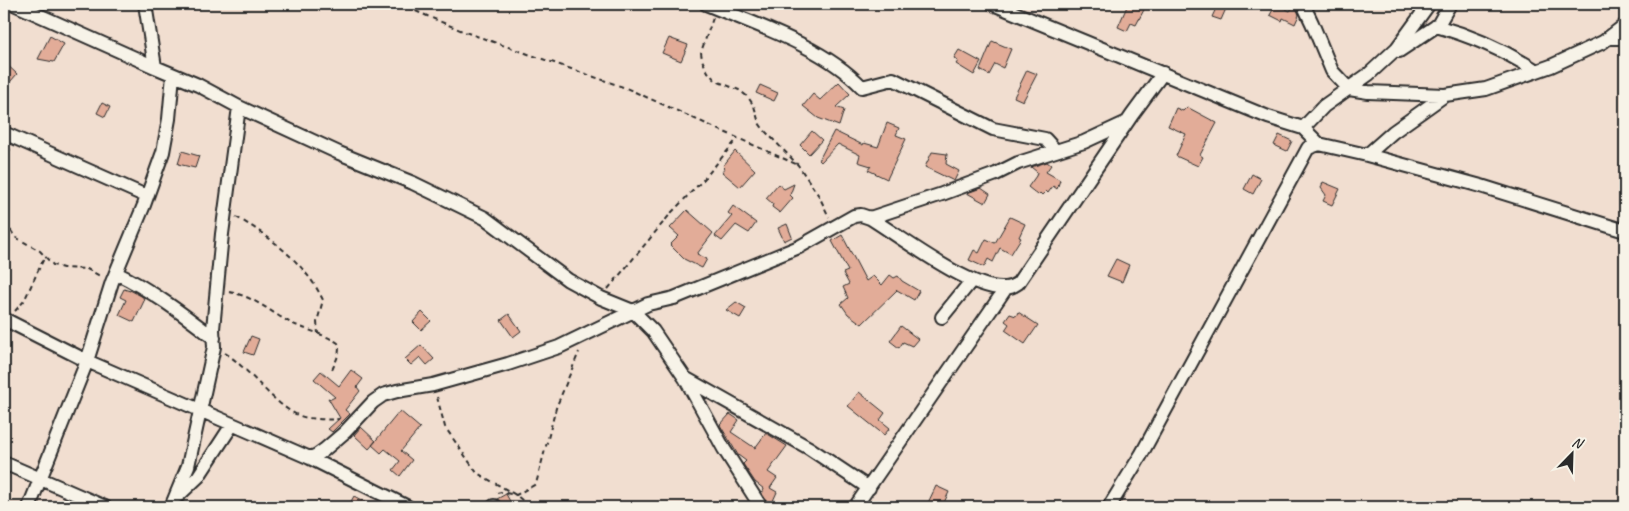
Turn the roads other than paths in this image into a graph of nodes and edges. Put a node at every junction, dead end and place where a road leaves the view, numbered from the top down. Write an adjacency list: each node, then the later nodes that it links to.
1 (14, 4): 13 (street)
2 (144, 4): 13 (street)
3 (993, 4): 15 (street)
4 (1302, 4): 17 (street)
5 (1429, 4): 12 (street)
6 (1450, 4): 9 (street)
7 (709, 9): 24 (street)
8 (1625, 25): 10 (street)
9 (1436, 26): 12 (street); 14 (street)
10 (1608, 38): 11 (street); 14 (street)
11 (1625, 38)
12 (1386, 58): 17 (street)
13 (155, 67): 16 (street)
14 (1537, 71): 18 (street)
15 (1163, 73): 20 (street); 21 (street)
16 (172, 75): 19 (street); 26 (street)
17 (1349, 90): 18 (street); 21 (street)
18 (1445, 95): 25 (street)
19 (239, 107): 32 (street); 35 (street)
20 (1126, 123): 24 (street); 31 (street)
21 (1303, 128): 23 (street)
22 (4, 133): 26 (street)
23 (1320, 144): 25 (street); 50 (street)
24 (1055, 150): 27 (street)
25 (1367, 155): 28 (street)
26 (146, 196): 29 (street)
27 (870, 218): 30 (street); 32 (street)
28 (1625, 231)
29 (114, 278): 35 (street); 36 (street)
30 (972, 280): 31 (street); 33 (street)
31 (1006, 288): 43 (street)
32 (633, 311): 37 (street); 40 (street)
33 (942, 317)
34 (5, 320): 36 (street)
35 (214, 343): 38 (street)
36 (87, 361): 38 (street); 42 (street)
37 (685, 378): 43 (street); 48 (street)
38 (200, 411): 39 (street); 44 (street)
39 (232, 425): 40 (street); 44 (street)
40 (310, 458): 47 (street)
41 (4, 463): 42 (street)
42 (40, 479): 45 (street); 46 (street)
43 (869, 488): 49 (street)
44 (173, 503)
45 (29, 507)
46 (105, 507)
47 (408, 507)
48 (761, 507)
49 (856, 507)
50 (1109, 507)

